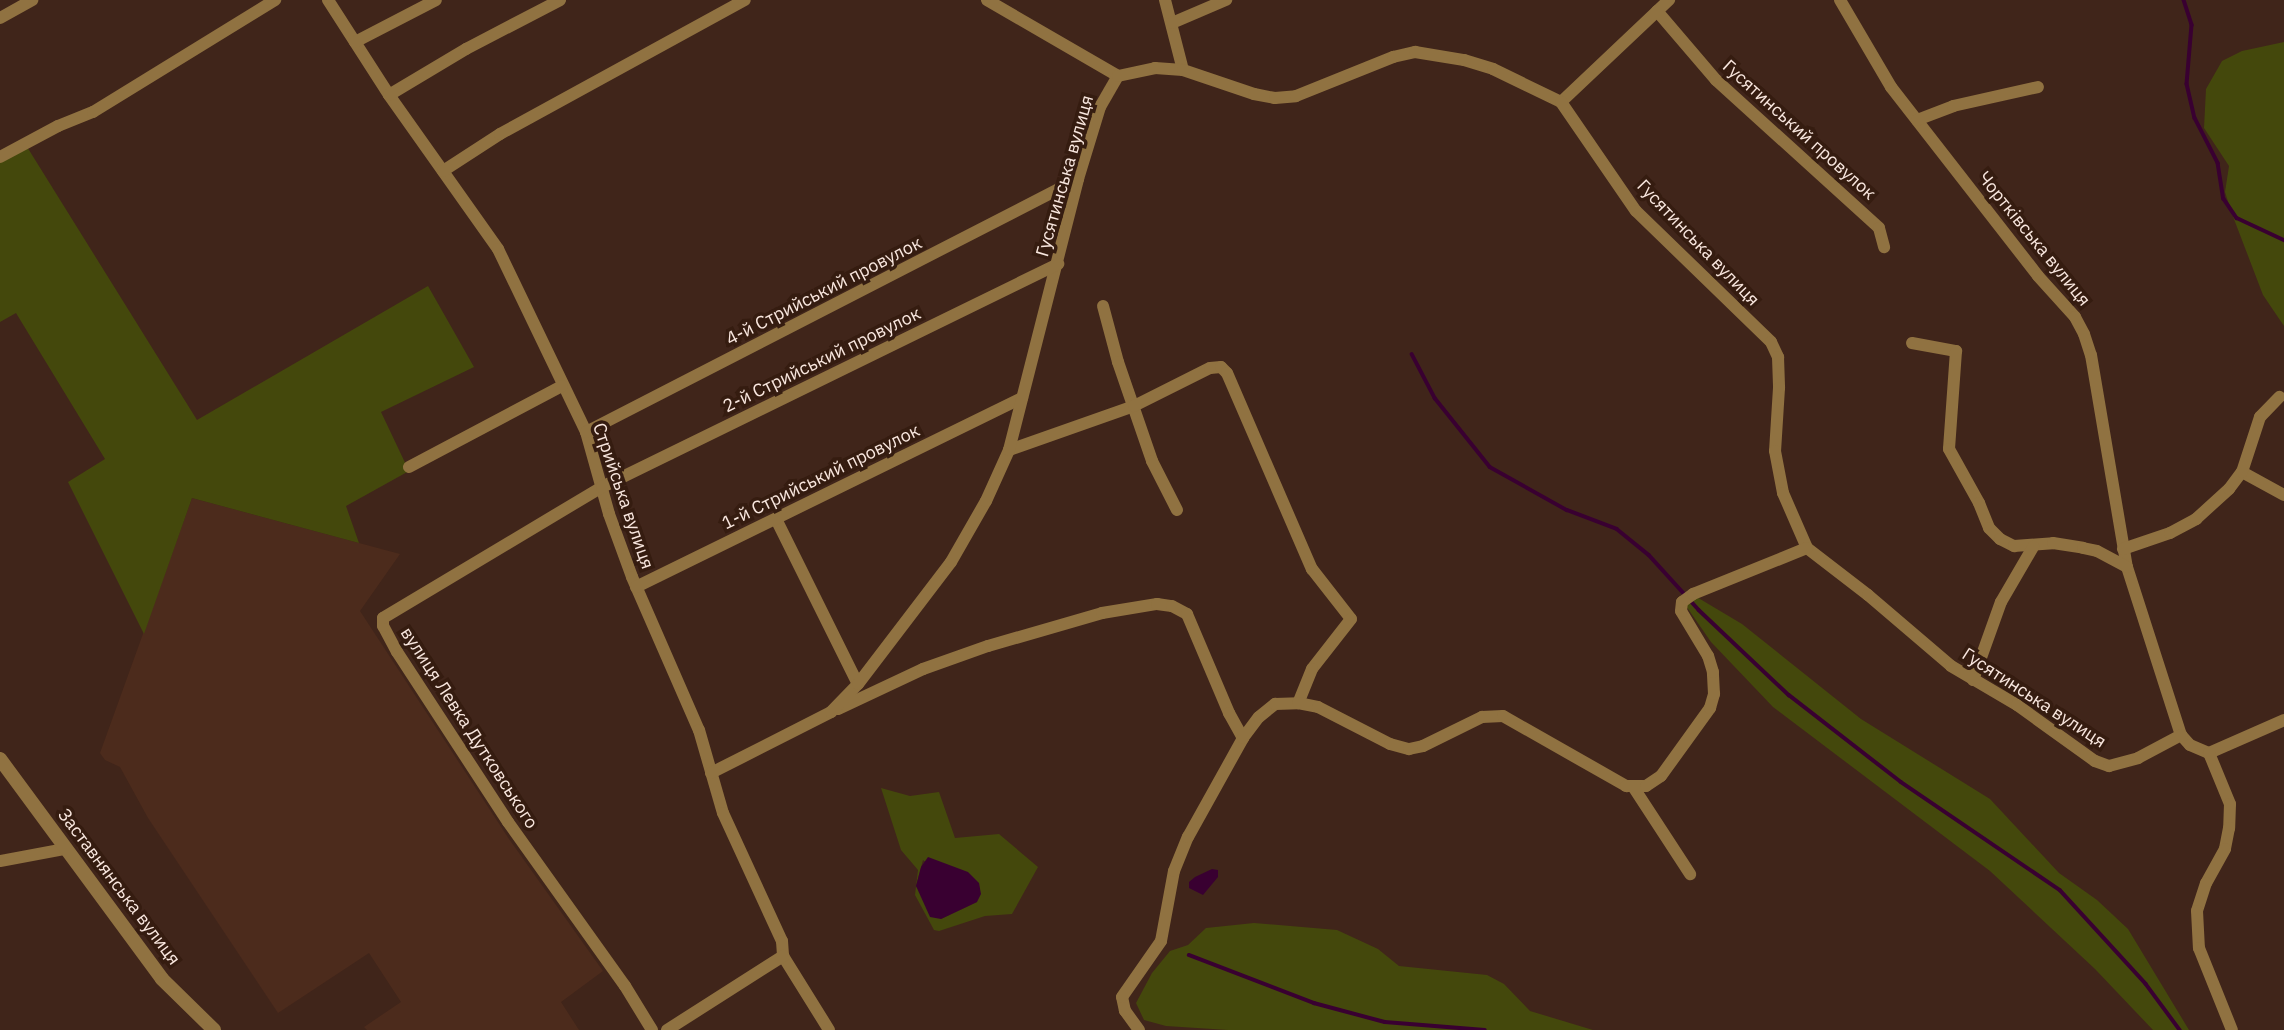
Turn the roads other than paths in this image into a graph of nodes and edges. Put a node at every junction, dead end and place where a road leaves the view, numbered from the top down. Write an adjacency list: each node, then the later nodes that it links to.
1 (32, 0): 13 (street)
2 (275, 0): 22 (street)
3 (328, 0): 15 (street, Стрийська вулиця)
4 (436, 0): 15 (street)
5 (560, 0): 19 (street)
6 (745, 0): 23 (street)
7 (987, 0): 17 (street)
8 (1165, 0): 14 (street)
9 (1226, 0): 14 (street)
10 (1669, 0): 12 (street)
11 (1840, 0): 21 (street, Чортківська вулиця)
12 (1657, 11): 20 (street); 25 (street, Гусятинський провулок)
13 (0, 19)
14 (1172, 23): 16 (street)
15 (355, 42): 19 (street, Стрийська вулиця)
16 (1183, 70): 17 (street, Гусятинська вулиця); 20 (street, Гусятинська вулиця)
17 (1118, 76): 24 (street, Гусятинська вулиця)
18 (2038, 87): 21 (street)
19 (389, 95): 23 (street, Стрийська вулиця)
20 (1561, 102): 42 (street, Гусятинська вулиця)
21 (1917, 120): 43 (street, Чортківська вулиця)
22 (0, 157)
23 (443, 171): 29 (street, Стрийська вулиця)
24 (1078, 179): 26 (street, Гусятинська вулиця); 33 (street, 4-й Стрийський провулок)
25 (1884, 247)
26 (1058, 264): 31 (street, Гусятинська вулиця); 37 (street, 2-й Стрийський провулок)
27 (1102, 306): 32 (street)
28 (1912, 343): 41 (street)
29 (562, 386): 33 (street, Стрийська вулиця); 35 (street)
30 (2279, 397): 36 (street)
31 (1022, 398): 34 (street, Гусятинська вулиця); 40 (street, 1-й Стрийський провулок)
32 (1134, 406): 34 (street); 39 (street); 48 (street)
33 (586, 432): 37 (street, Стрийська вулиця)
34 (1009, 450): 47 (street, Гусятинська вулиця)
35 (409, 467)
36 (2242, 472): 38 (street); 43 (street)
37 (602, 487): 45 (street, Стрийська вулиця); 62 (street, вулиця Левка Дутковського)
38 (2284, 495)
39 (1177, 510)
40 (776, 519): 45 (street, 1-й Стрийський провулок); 47 (street)
41 (2033, 547): 44 (street); 46 (street)
42 (1807, 548): 46 (street, Гусятинська вулиця); 56 (street)
43 (2123, 549): 44 (street, Чортківська вулиця)
44 (2127, 567): 51 (street, Чортківська вулиця)
45 (636, 587): 55 (street, Стрийська вулиця)
46 (1973, 680): 51 (street, Гусятинська вулиця)
47 (858, 684): 49 (street, Гусятинська вулиця)
48 (1298, 703): 52 (street); 56 (street)
49 (831, 712): 52 (street); 55 (street)
50 (2284, 720): 53 (street)
51 (2181, 735): 53 (street)
52 (1243, 738): 65 (street)
53 (2209, 753): 66 (street)
54 (0, 759): 57 (street, Заставнянська вулиця)
55 (711, 773): 60 (street, Стрийська вулиця)
56 (1634, 788): 59 (street)
57 (64, 849): 58 (street); 61 (street, Заставнянська вулиця)
58 (0, 861)
59 (1690, 874)
60 (783, 956): 63 (street); 64 (street, Стрийська вулиця)
61 (214, 1030)
62 (652, 1030)
63 (667, 1030)
64 (829, 1030)
65 (1139, 1030)
66 (2232, 1030)

